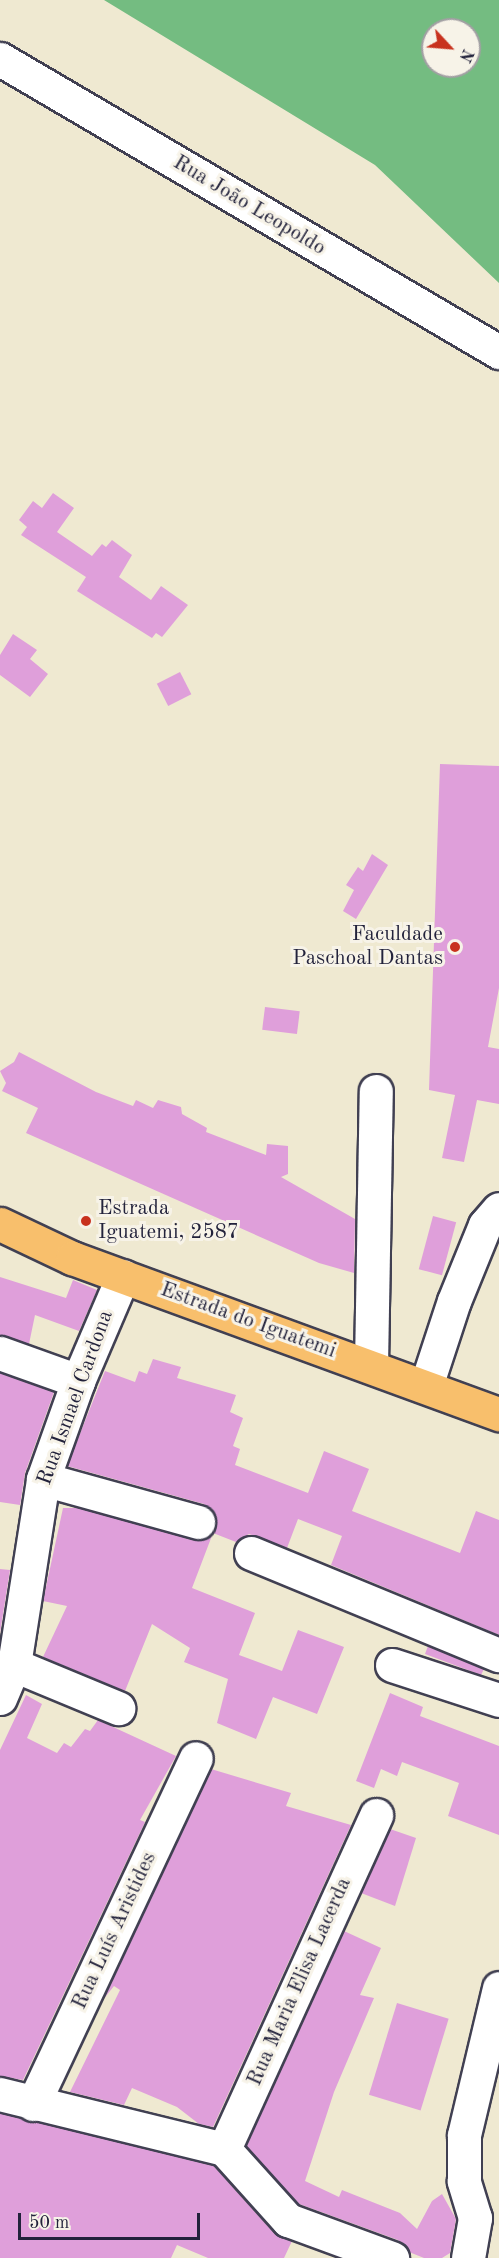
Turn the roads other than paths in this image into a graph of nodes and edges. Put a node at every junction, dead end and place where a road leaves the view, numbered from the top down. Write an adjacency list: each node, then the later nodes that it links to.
1 (0, 59): 2 (street, Rua João Leopoldo)
2 (499, 352)
3 (376, 1091): 8 (street)
4 (499, 1209): 10 (street)
5 (0, 1224): 6 (main road, Estrada do Iguatemi)
6 (123, 1276): 8 (main road, Estrada do Iguatemi); 9 (street, Rua Ismael Cardona)
7 (0, 1353): 9 (street)
8 (372, 1365): 10 (main road, Estrada do Iguatemi)
9 (78, 1381): 12 (street, Rua Ismael Cardona)
10 (426, 1386): 11 (main road, Estrada do Iguatemi)
11 (499, 1414)
12 (43, 1479): 13 (street); 16 (street, Rua Ismael Cardona)
13 (198, 1522)
14 (250, 1553): 15 (street)
15 (499, 1655)
16 (14, 1665): 18 (street, Rua Ismael Cardona); 20 (street)
17 (392, 1665): 19 (street)
18 (0, 1698)
19 (499, 1700)
20 (118, 1708)
21 (196, 1758): 25 (street, Rua Luís Aristides)
22 (376, 1815): 26 (street, Rua Maria Elisa Lacerda)
23 (499, 1988): 27 (street)
24 (0, 2094): 25 (street)
25 (33, 2104): 26 (street)
26 (224, 2149): 28 (street)
27 (487, 2222): 29 (street)
28 (392, 2258)
29 (468, 2258)

